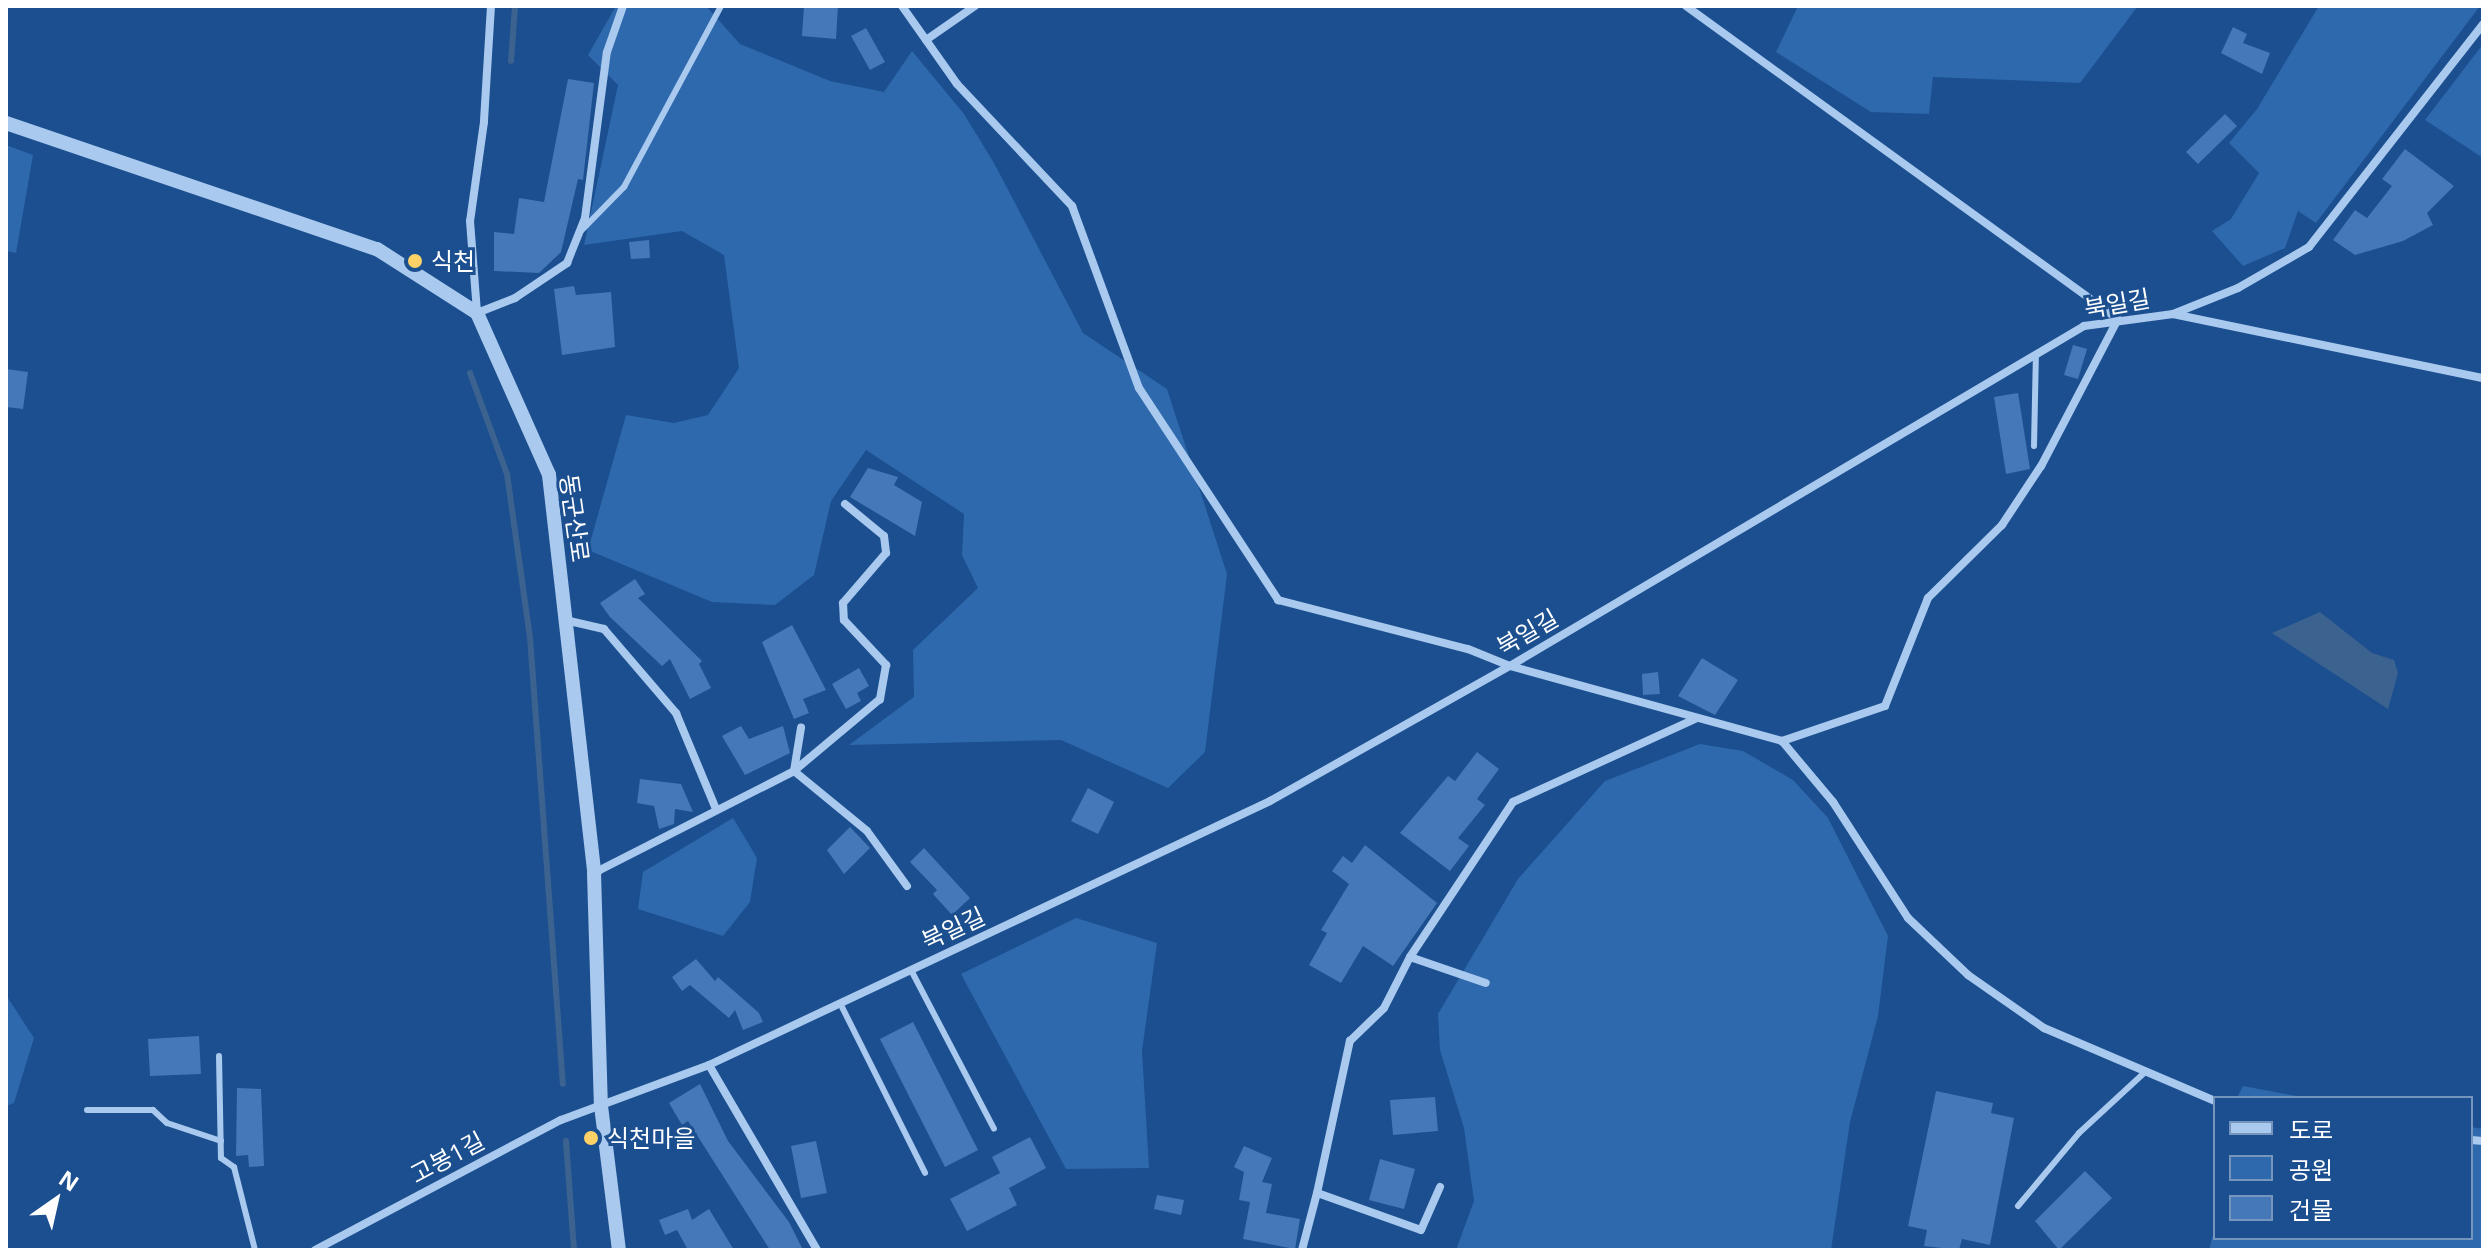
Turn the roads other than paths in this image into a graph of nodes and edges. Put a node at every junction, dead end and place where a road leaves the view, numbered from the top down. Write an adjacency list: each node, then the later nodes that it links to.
1 (491, 6): 11 (street)
2 (623, 6): 10 (street)
3 (721, 6): 10 (lane)
4 (902, 6): 8 (street)
5 (975, 6): 8 (street)
6 (1686, 6): 13 (street)
7 (2483, 24): 12 (street)
8 (926, 40): 19 (street)
9 (6, 123): 11 (street)
10 (579, 234): 11 (street)
11 (477, 313): 18 (street, 동군산로)
12 (2173, 314): 13 (street, 북일길); 15 (street, 북일길)
13 (2118, 319): 14 (street, 북일길); 22 (street)
14 (2036, 354): 16 (lane); 19 (street, 북일길)
15 (2483, 378)
16 (2034, 446)
17 (845, 504): 23 (street)
18 (564, 620): 24 (street); 25 (street, 동군산로)
19 (1510, 666): 20 (street); 28 (street, 북일길)
20 (1698, 718): 22 (street); 27 (street)
21 (801, 728): 23 (street)
22 (1782, 741): 33 (street)
23 (794, 771): 24 (street); 26 (street)
24 (716, 809): 25 (street)
25 (594, 873): 35 (street, 동군산로)
26 (907, 886)
27 (1410, 957): 29 (street); 41 (street)
28 (911, 970): 30 (street, 북일길); 37 (lane)
29 (1486, 983)
30 (840, 1003): 32 (street, 북일길); 39 (lane)
31 (219, 1056): 38 (lane)
32 (709, 1065): 35 (street, 북일길); 46 (street)
33 (2145, 1072): 34 (street); 42 (lane)
34 (2213, 1100)
35 (601, 1106): 44 (street, 고봉1길); 45 (street, 동군산로)
36 (87, 1110): 38 (lane)
37 (994, 1129)
38 (221, 1141): 43 (lane)
39 (925, 1173)
40 (1440, 1187): 41 (street)
41 (1317, 1193): 47 (street)
42 (2018, 1206)
43 (255, 1250)
44 (315, 1250)
45 (619, 1250)
46 (817, 1250)
47 (1302, 1250)

